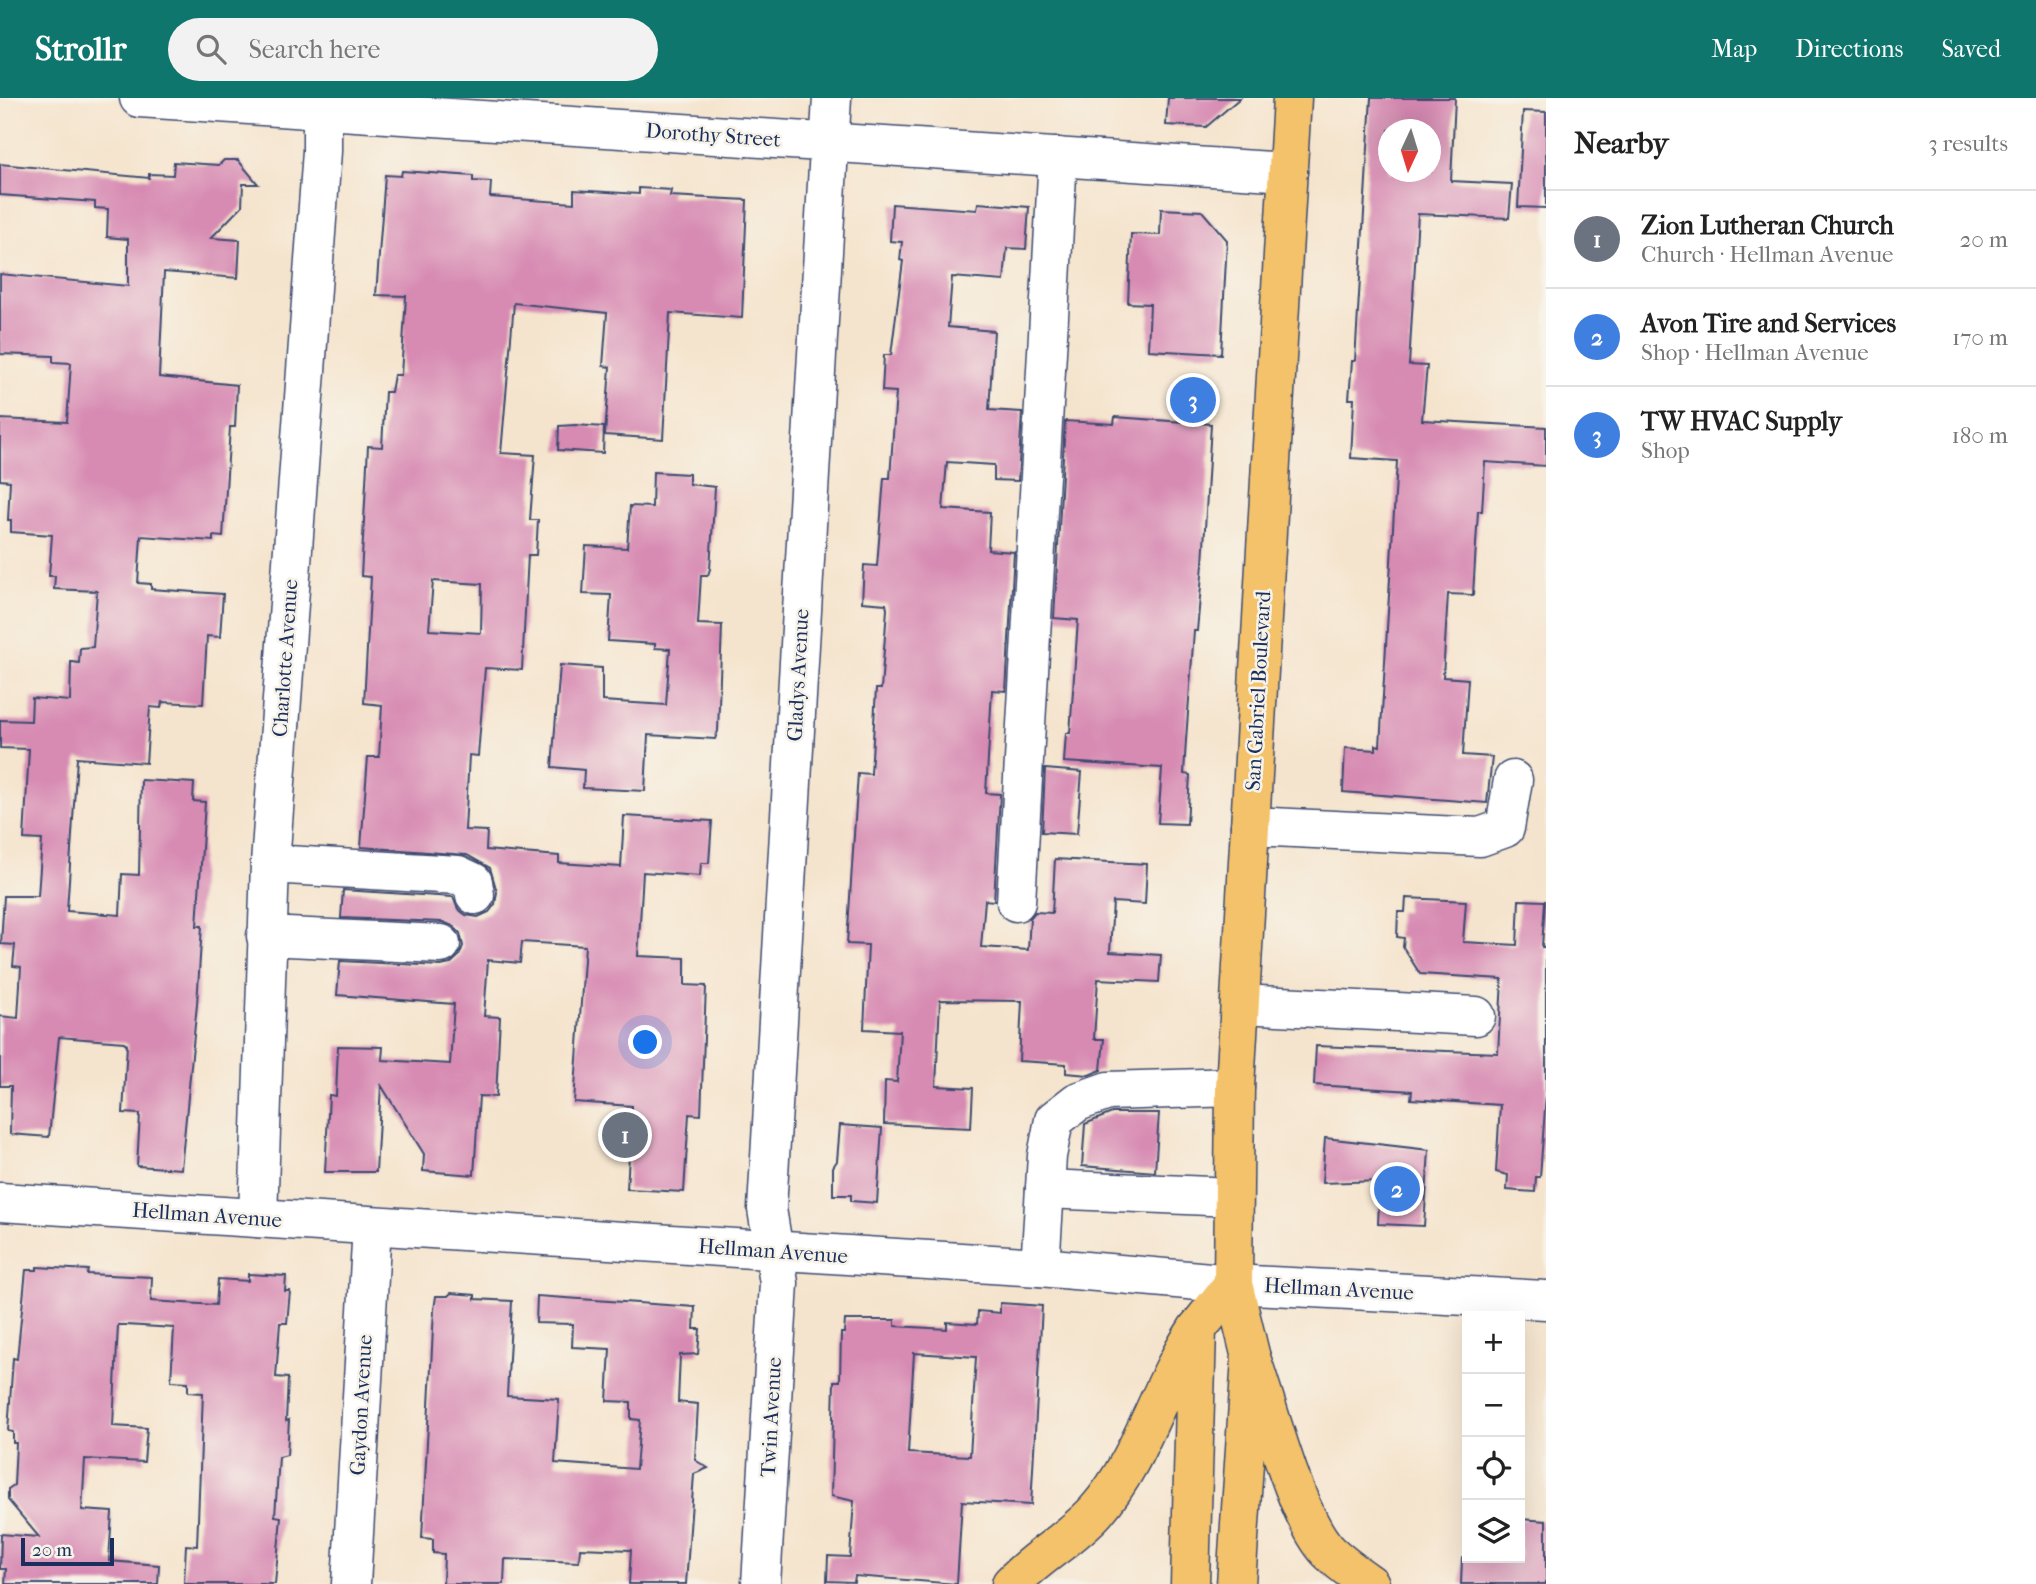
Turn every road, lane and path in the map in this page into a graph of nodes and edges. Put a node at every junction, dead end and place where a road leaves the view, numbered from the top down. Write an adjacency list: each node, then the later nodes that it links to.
1 (139, 98): 4 (street, Dorothy Street)
2 (832, 98): 5 (street, Gladys Avenue)
3 (1292, 98): 7 (main road, San Gabriel Boulevard)
4 (322, 104): 5 (street, Dorothy Street); 10 (street, Charlotte Avenue)
5 (829, 143): 6 (street, Dorothy Street); 23 (street, Gladys Avenue)
6 (1058, 157): 7 (street, Dorothy Street); 12 (street)
7 (1287, 172): 9 (main road, San Gabriel Boulevard)
8 (1513, 780): 9 (street)
9 (1250, 826): 15 (main road, San Gabriel Boulevard)
10 (270, 864): 11 (street); 13 (street, Charlotte Avenue)
11 (475, 895)
12 (1016, 902)
13 (266, 936): 14 (street); 21 (street, Charlotte Avenue)
14 (442, 944)
15 (1240, 1004): 16 (street); 17 (main road, San Gabriel Boulevard)
16 (1476, 1016)
17 (1236, 1087): 18 (street); 19 (main road, San Gabriel Boulevard)
18 (1045, 1189): 19 (street); 24 (street)
19 (1233, 1197): 25 (main road, San Gabriel Boulevard)
20 (0, 1202): 21 (street, Hellman Avenue)
21 (258, 1218): 22 (street, Hellman Avenue)
22 (372, 1226): 23 (street, Hellman Avenue); 29 (street, Gaydon Avenue)
23 (772, 1251): 24 (street, Hellman Avenue); 30 (street, Twin Avenue)
24 (1040, 1267): 25 (street, Hellman Avenue)
25 (1233, 1284): 26 (street, Hellman Avenue); 27 (main road); 28 (main road, San Gabriel Boulevard)
26 (1546, 1300)
27 (1197, 1329): 31 (main road); 32 (main road)
28 (1251, 1358): 33 (main road); 34 (main road)
29 (351, 1584)
30 (761, 1584)
31 (1011, 1584)
32 (1190, 1584)
33 (1236, 1584)
34 (1370, 1584)

